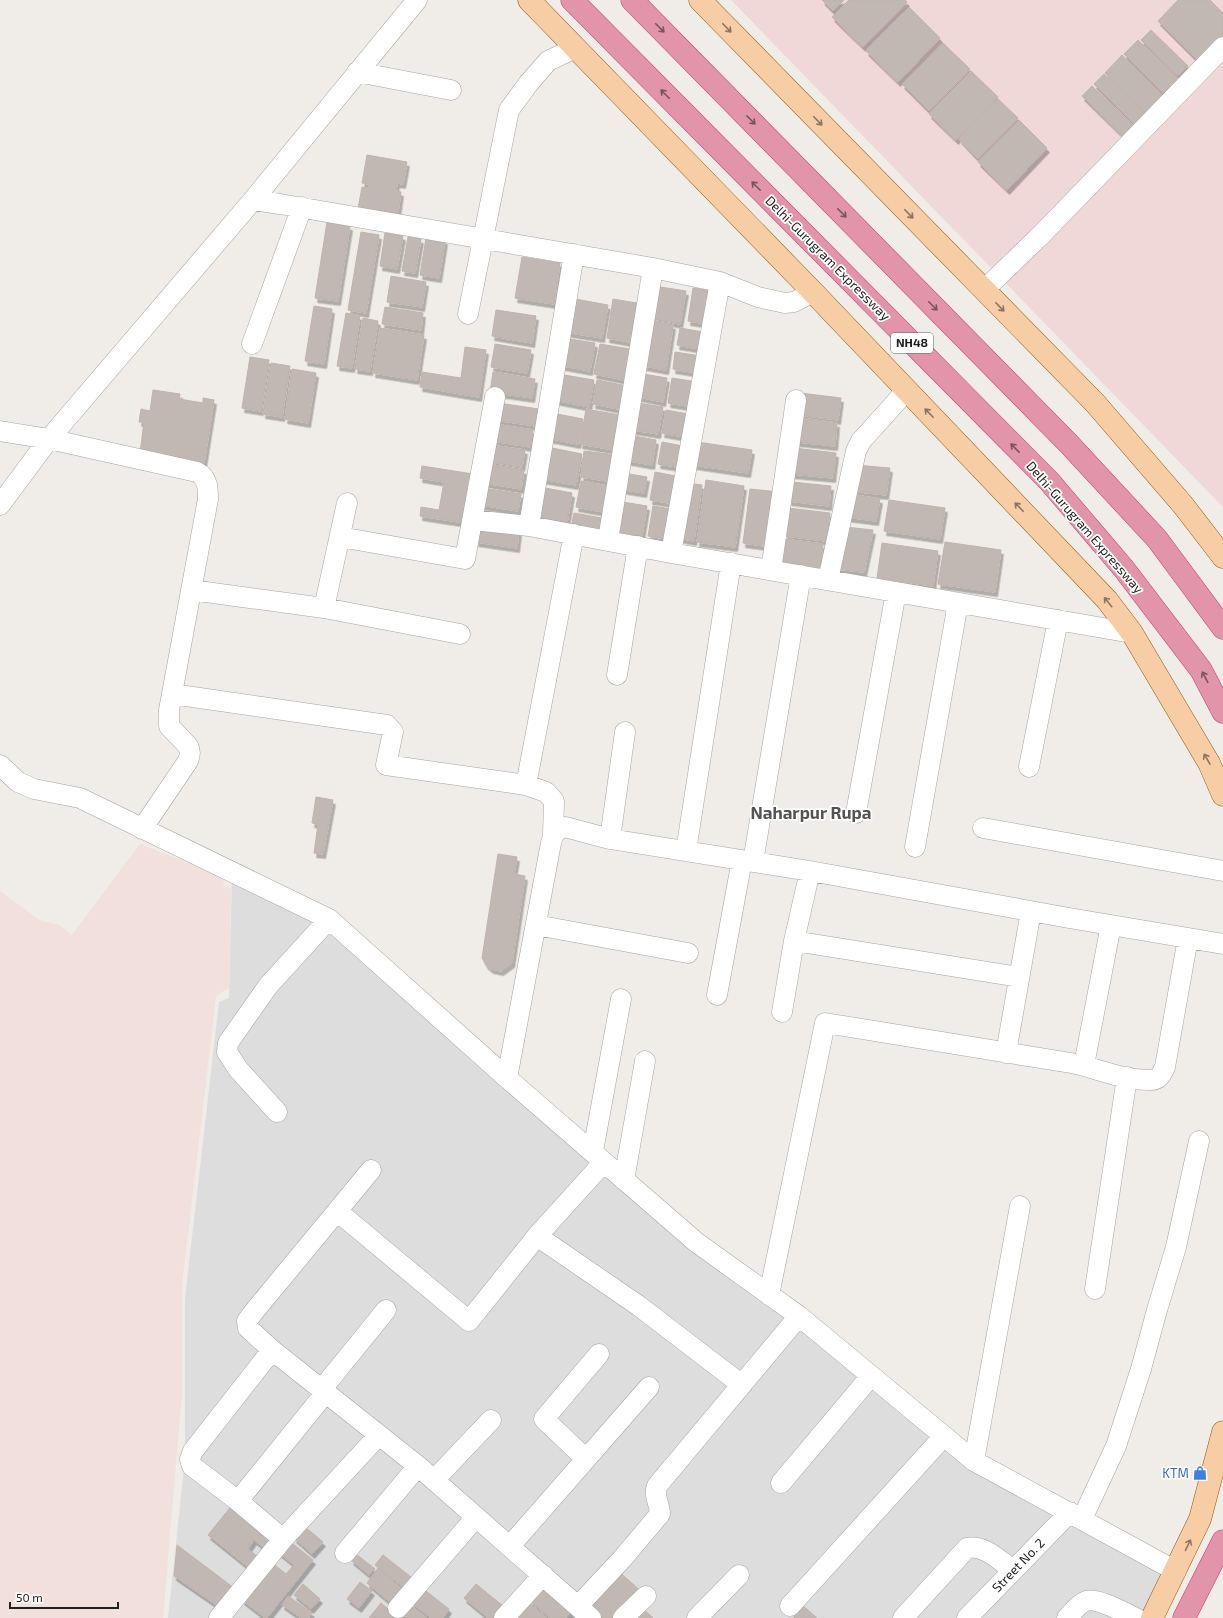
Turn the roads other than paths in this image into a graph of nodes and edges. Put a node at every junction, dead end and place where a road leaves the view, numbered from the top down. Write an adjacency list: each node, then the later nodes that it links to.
1 (417, 0): 8 (street)
2 (529, 0): 7 (main road)
3 (572, 0): 49 (highway, Delhi-Gurugram Expressway / NH48, one-way to 3)
4 (632, 0): 44 (highway, NH48, one-way to 44)
5 (700, 0): 16 (main road, one-way to 16)
6 (1223, 47): 16 (street)
7 (575, 48): 12 (street); 17 (main road)
8 (357, 72): 9 (street); 10 (street)
9 (451, 90)
10 (253, 200): 11 (street); 24 (street)
11 (302, 207): 12 (street); 19 (street)
12 (483, 239): 13 (street); 18 (street)
13 (574, 254): 14 (street); 28 (street)
14 (653, 268): 15 (street); 31 (street)
15 (720, 282): 17 (street); 33 (street)
16 (984, 290): 34 (main road, one-way to 34)
17 (813, 292): 20 (main road)
18 (468, 314)
19 (252, 344)
20 (907, 390): 38 (street); 46 (main road, one-way to 20)
21 (494, 397): 27 (street)
22 (796, 400): 36 (street)
23 (0, 431): 24 (street)
24 (49, 439): 26 (street); 39 (street)
25 (347, 503): 30 (street)
26 (0, 505)
27 (473, 520): 28 (street); 30 (street)
28 (529, 526): 29 (street)
29 (574, 534): 31 (street); 53 (street)
30 (340, 537): 42 (street)
31 (608, 540): 32 (street)
32 (638, 546): 33 (street); 47 (street)
33 (671, 553): 35 (street)
34 (1223, 557)
35 (732, 563): 36 (street); 61 (street)
36 (771, 570): 37 (street)
37 (801, 575): 38 (street); 62 (street)
38 (828, 580): 40 (street)
39 (191, 590): 42 (street); 48 (street)
40 (896, 592): 41 (street); 55 (street)
41 (958, 603): 43 (street); 60 (street)
42 (324, 608): 45 (street)
43 (1058, 620): 46 (street); 52 (street)
44 (1223, 628)
45 (460, 634)
46 (1132, 634): 54 (main road, one-way to 46)
47 (617, 675)
48 (172, 694): 53 (street); 56 (street)
49 (1223, 712)
50 (625, 732): 59 (street)
51 (0, 765): 56 (street)
52 (1029, 767)
53 (526, 785): 58 (street)
54 (1223, 794)
55 (856, 814)
56 (142, 828): 66 (street)
57 (983, 828): 64 (street)
58 (553, 835): 59 (street); 67 (street)
59 (610, 839): 61 (street)
60 (915, 847)
61 (686, 851): 62 (street)
62 (747, 861): 63 (street); 74 (street)
63 (810, 871): 65 (street); 70 (street)
64 (1223, 871)
65 (1031, 911): 68 (street); 73 (street)
66 (329, 920): 81 (street); 82 (street)
67 (536, 925): 72 (street); 81 (street)
68 (1111, 925): 69 (street); 79 (street)
69 (1188, 938): 71 (street); 80 (street)
70 (794, 940): 73 (street); 76 (street)
71 (1223, 944)
72 (688, 953)
73 (1019, 977): 77 (street)
74 (717, 995)
75 (621, 999): 84 (street)
76 (782, 1012)
77 (1006, 1053): 79 (street); 91 (street)
78 (645, 1061): 86 (street)
79 (1084, 1066): 80 (street)
80 (1127, 1077): 90 (street)
81 (507, 1078): 84 (street)
82 (277, 1112)
83 (1199, 1141): 110 (street, Street No. 2)
84 (598, 1157): 86 (street); 89 (street)
85 (371, 1170): 88 (street)
86 (624, 1180): 91 (street)
87 (1020, 1206): 105 (street)
88 (337, 1211): 89 (street); 94 (street)
89 (537, 1236): 97 (street)
90 (1095, 1289)
91 (768, 1295): 93 (street)
92 (386, 1310): 99 (street)
93 (799, 1316): 96 (street); 97 (street)
94 (272, 1350): 99 (street); 109 (street)
95 (599, 1354): 104 (street)
96 (871, 1376): 103 (street); 108 (street)
97 (742, 1385): 123 (street)
98 (649, 1387): 104 (street)
99 (324, 1391): 102 (street); 109 (street)
100 (491, 1420): 107 (street)
101 (1223, 1432): 117 (main road, one-way to 101)
102 (378, 1436): 106 (street); 112 (street)
103 (944, 1436): 105 (street); 121 (street)
104 (586, 1459): 114 (street)
105 (974, 1461): 110 (street)
106 (418, 1466): 107 (street); 115 (street)
107 (434, 1480): 111 (street)
108 (781, 1483)
109 (238, 1501): 112 (street)
110 (1076, 1515): 116 (street, Street No. 2); 117 (street)
111 (476, 1517): 114 (street); 122 (street)
112 (283, 1539): 124 (street)
113 (1223, 1541): 133 (highway)
114 (510, 1546): 119 (street)
115 (345, 1553)
116 (1014, 1570): 128 (street); 129 (street, Street No. 2)
117 (1176, 1571): 132 (main road)
118 (739, 1575): 127 (street)
119 (543, 1576): 123 (street); 125 (street)
120 (646, 1596): 126 (street)
121 (790, 1606)
122 (398, 1608)
123 (584, 1612)
124 (219, 1618)
125 (504, 1618)
126 (623, 1618)
127 (697, 1618)
128 (903, 1618)
129 (967, 1618)
130 (1067, 1618): 131 (street)
131 (1136, 1618)
132 (1152, 1618)
133 (1184, 1618)

